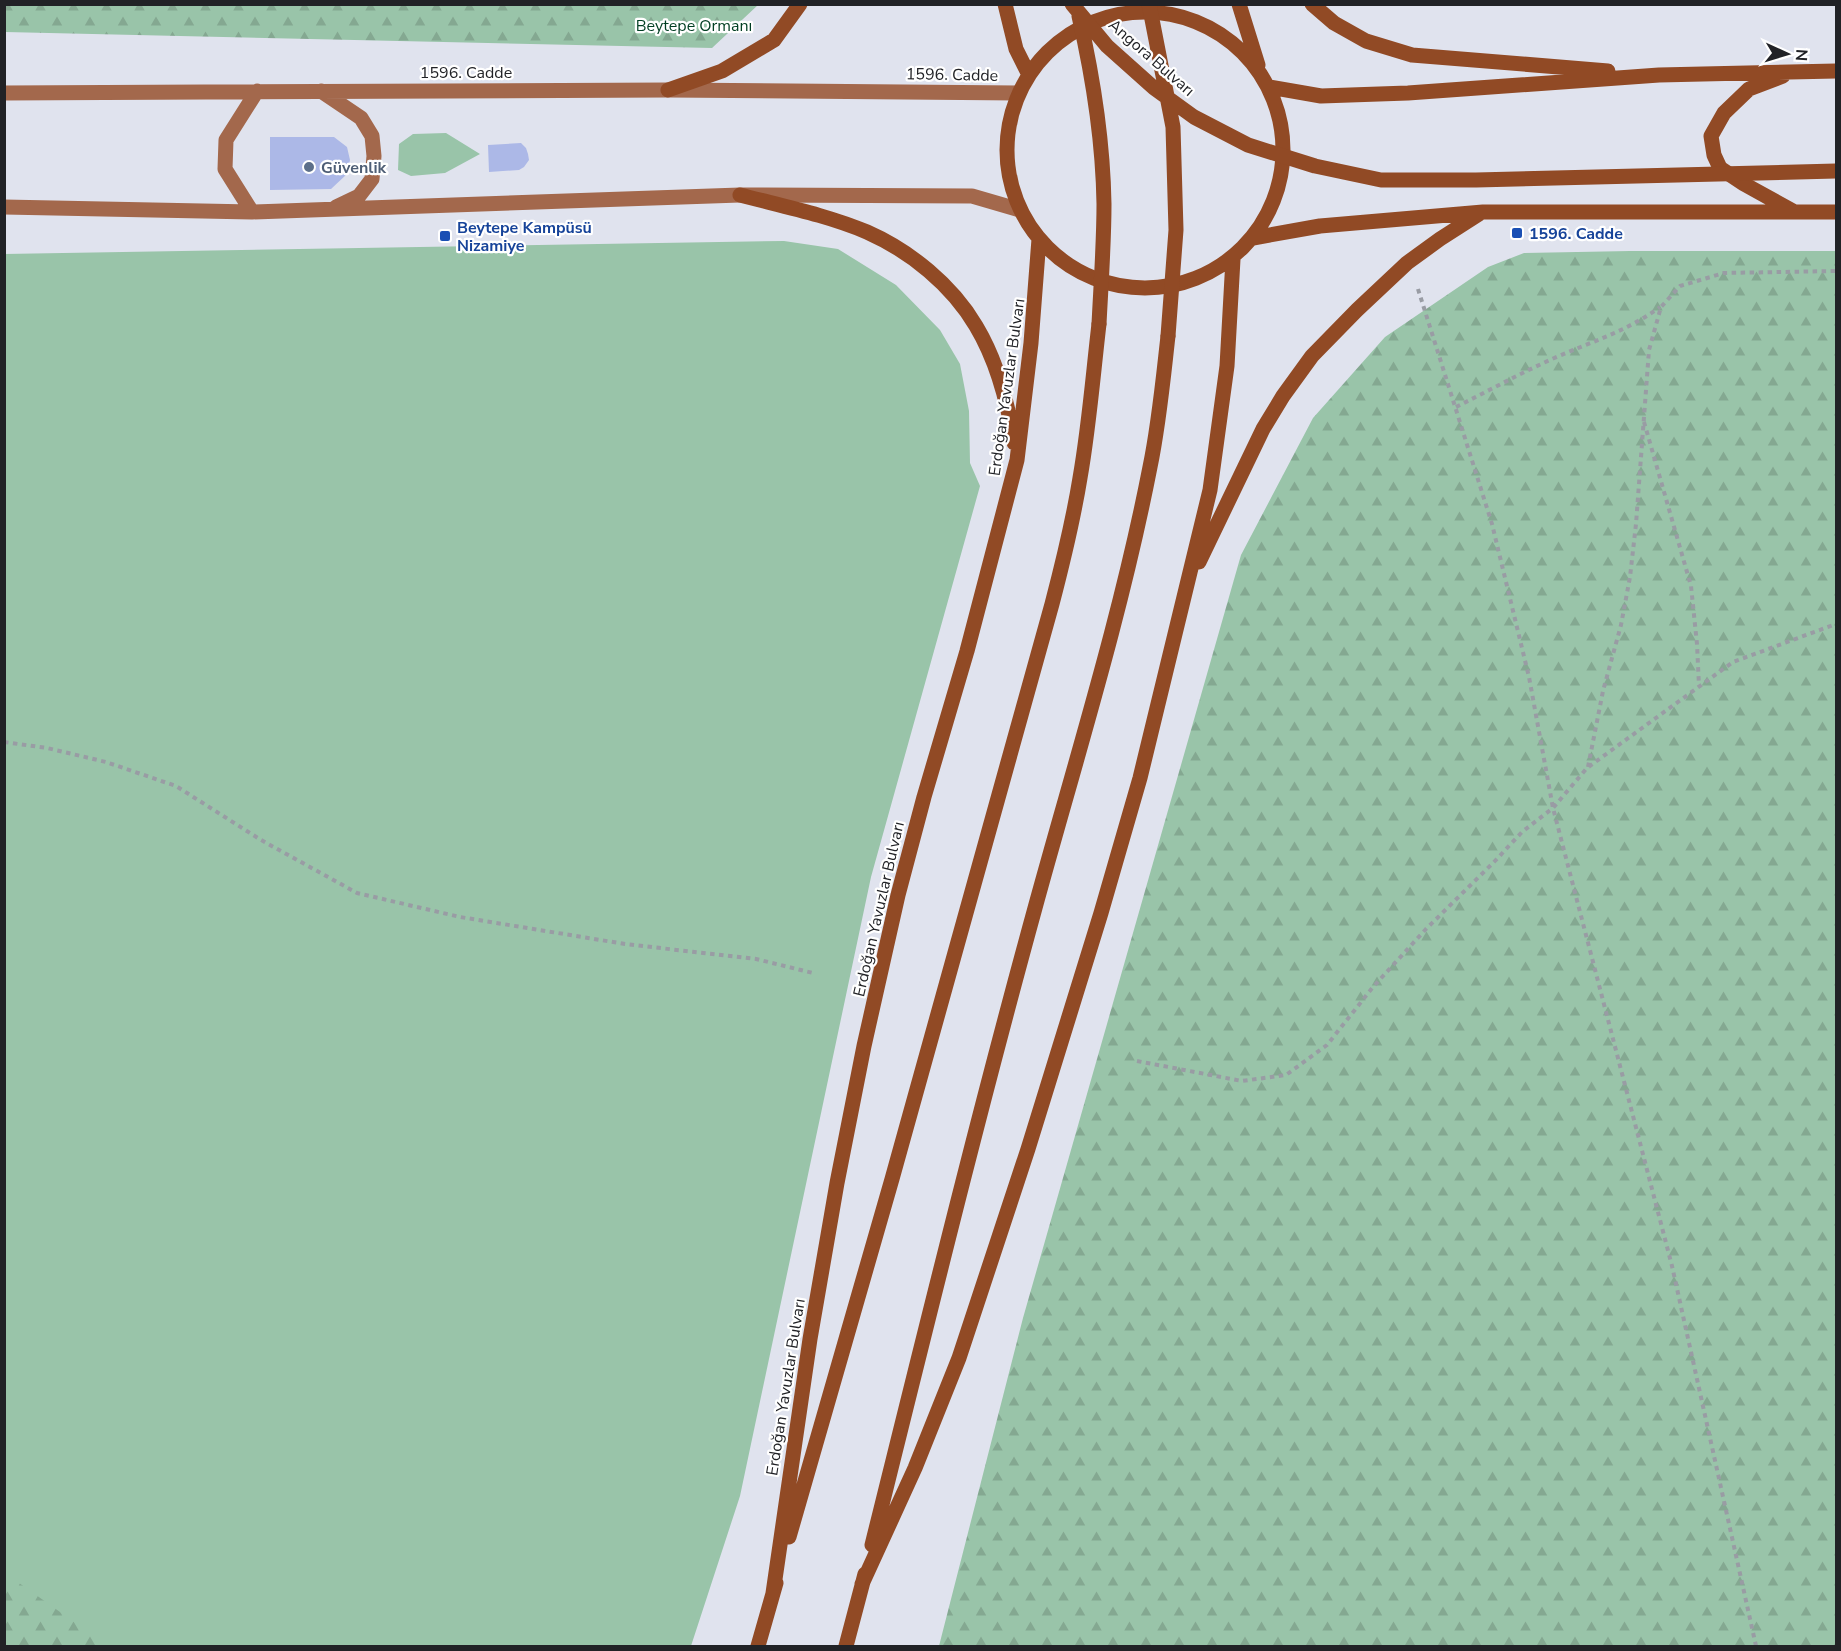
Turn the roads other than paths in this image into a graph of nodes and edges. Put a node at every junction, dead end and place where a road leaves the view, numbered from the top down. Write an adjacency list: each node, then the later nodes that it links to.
1 (800, 4): 14 (main road)
2 (1005, 4): 11 (main road)
3 (1072, 4): 19 (main road, Angora Bulvarı, bridge)
4 (1077, 4): 34 (main road, Erdoğan Yavuzlar Bulvarı, bridge)
5 (1149, 4): 33 (main road, bridge)
6 (1239, 4): 8 (main road)
7 (1312, 4): 12 (main road)
8 (1260, 71): 11 (main road, 1596. Cadde); 13 (main road, 1596. Cadde)
9 (1836, 71): 10 (main road)
10 (1795, 72): 12 (main road); 27 (main road)
11 (1029, 75): 18 (main road, 1596. Cadde)
12 (1659, 75): 13 (main road)
13 (1269, 87): 28 (main road, 1596. Cadde)
14 (668, 90): 16 (main road, 1596. Cadde); 18 (main road, 1596. Cadde)
15 (257, 91): 16 (main road, 1596. Cadde); 17 (main road, 1596. Cadde); 24 (main road)
16 (321, 91): 22 (main road)
17 (4, 93)
18 (1019, 93): 23 (main road)
19 (1836, 171)
20 (740, 195): 22 (main road); 23 (main road); 31 (main road)
21 (4, 207): 24 (main road)
22 (330, 210): 24 (main road)
23 (1020, 210): 29 (main road)
24 (252, 212)
25 (1483, 212): 27 (main road); 28 (main road); 32 (main road)
26 (1836, 212): 27 (main road)
27 (1797, 213)
28 (1253, 238): 30 (main road)
29 (1039, 239): 30 (main road); 31 (main road, Erdoğan Yavuzlar Bulvarı)
30 (1233, 259): 32 (main road)
31 (1017, 460): 34 (main road, Erdoğan Yavuzlar Bulvarı)
32 (1186, 589): 33 (main road)
33 (862, 1584): 36 (main road)
34 (773, 1593): 35 (main road, Erdoğan Yavuzlar Bulvarı)
35 (758, 1647)
36 (846, 1647)

